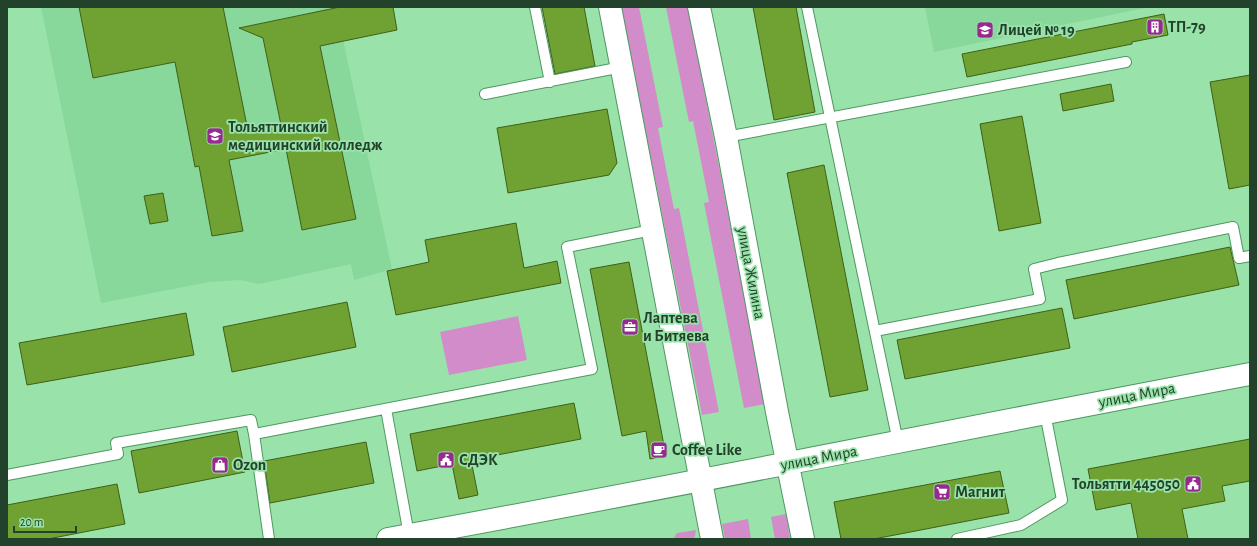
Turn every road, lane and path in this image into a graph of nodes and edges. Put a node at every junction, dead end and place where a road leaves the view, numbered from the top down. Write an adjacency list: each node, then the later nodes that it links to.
1 (536, 7): 7 (lane)
2 (610, 7): 6 (main road)
3 (699, 7): 10 (main road, улица Жилина)
4 (807, 7): 9 (lane)
5 (1126, 62): 9 (lane)
6 (622, 67): 7 (lane); 11 (main road)
7 (550, 82): 8 (lane)
8 (485, 94)
9 (830, 118): 10 (lane); 13 (lane)
10 (726, 137): 19 (main road, улица Жилина)
11 (652, 230): 15 (lane); 21 (main road)
12 (1250, 256): 13 (lane)
13 (875, 331): 18 (lane)
14 (1250, 374): 16 (main road, улица Мира)
15 (386, 409): 17 (lane); 22 (lane)
16 (1045, 413): 18 (main road, улица Мира); 27 (lane)
17 (254, 434): 20 (lane); 23 (lane)
18 (898, 442): 19 (main road, улица Мира)
19 (789, 464): 21 (main road, улица Мира); 26 (main road, улица Жилина)
20 (7, 475)
21 (701, 481): 22 (main road, улица Мира); 25 (main road)
22 (409, 535): 24 (main road, улица Мира)
23 (269, 539)
24 (388, 539)
25 (712, 539)
26 (803, 539)
27 (957, 539)

